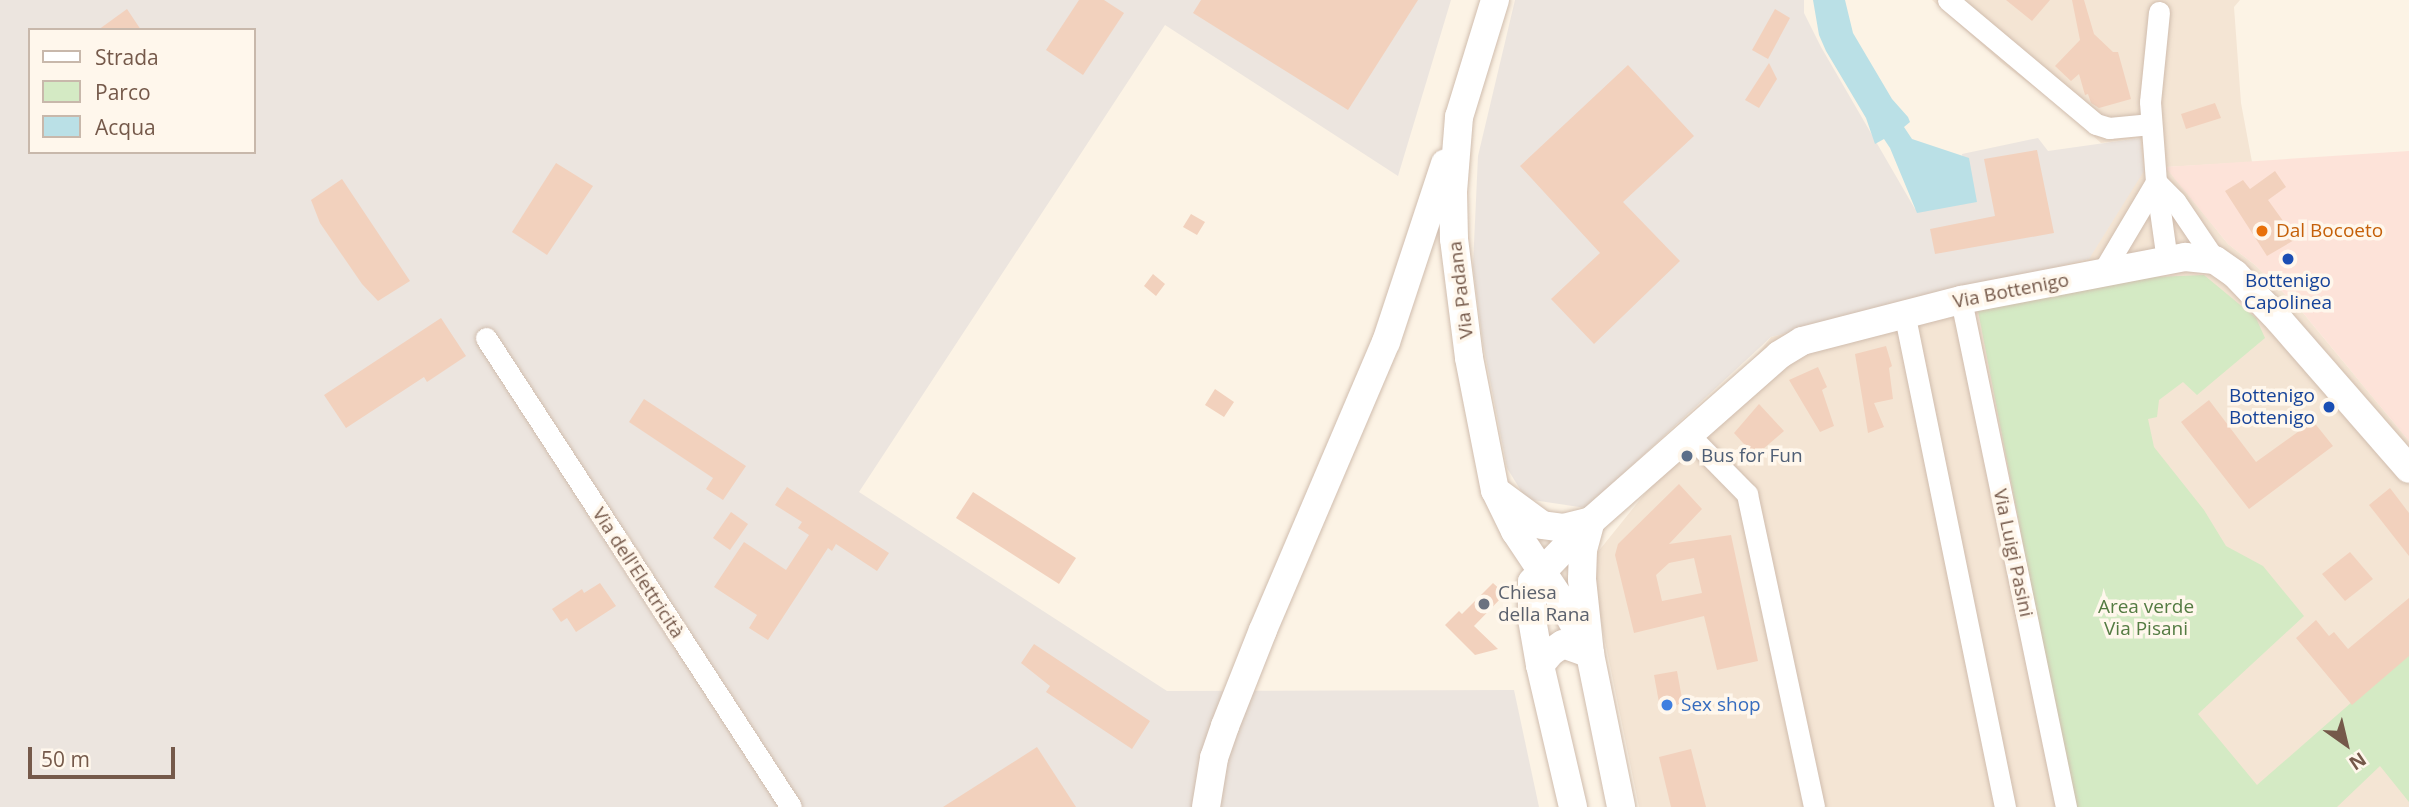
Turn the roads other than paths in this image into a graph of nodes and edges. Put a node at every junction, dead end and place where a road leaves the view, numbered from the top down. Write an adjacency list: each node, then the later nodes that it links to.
1 (1495, 0): 4 (main road, Via Padana)
2 (1948, 0): 5 (street)
3 (2159, 12): 5 (street)
4 (1459, 117): 15 (main road, Via Padana); 21 (main road)
5 (2152, 131): 6 (street)
6 (2155, 176): 7 (street); 8 (street); 9 (street)
7 (2167, 260): 8 (main road, Via Bottenigo); 9 (main road, Via Bottenigo)
8 (2215, 260): 14 (main road)
9 (2102, 273): 10 (main road, Via Bottenigo)
10 (1961, 300): 11 (main road, Via Bottenigo); 26 (street, Via Luigi Pasini)
11 (1904, 312): 13 (main road, Via Bottenigo); 25 (street)
12 (486, 338): 20 (street, Via dell'Elettricità)
13 (1689, 435): 16 (main road, Via Bottenigo); 24 (street)
14 (2409, 469)
15 (1495, 490): 16 (main road); 17 (main road, Via Padana)
16 (1591, 521): 17 (main road, Via Bottenigo); 18 (main road)
17 (1540, 570): 18 (main road, Via Padana); 19 (main road)
18 (1590, 654): 19 (main road); 23 (main road)
19 (1540, 665): 22 (main road)
20 (791, 807)
21 (1206, 807)
22 (1573, 807)
23 (1621, 807)
24 (1814, 807)
25 (2005, 807)
26 (2066, 807)

